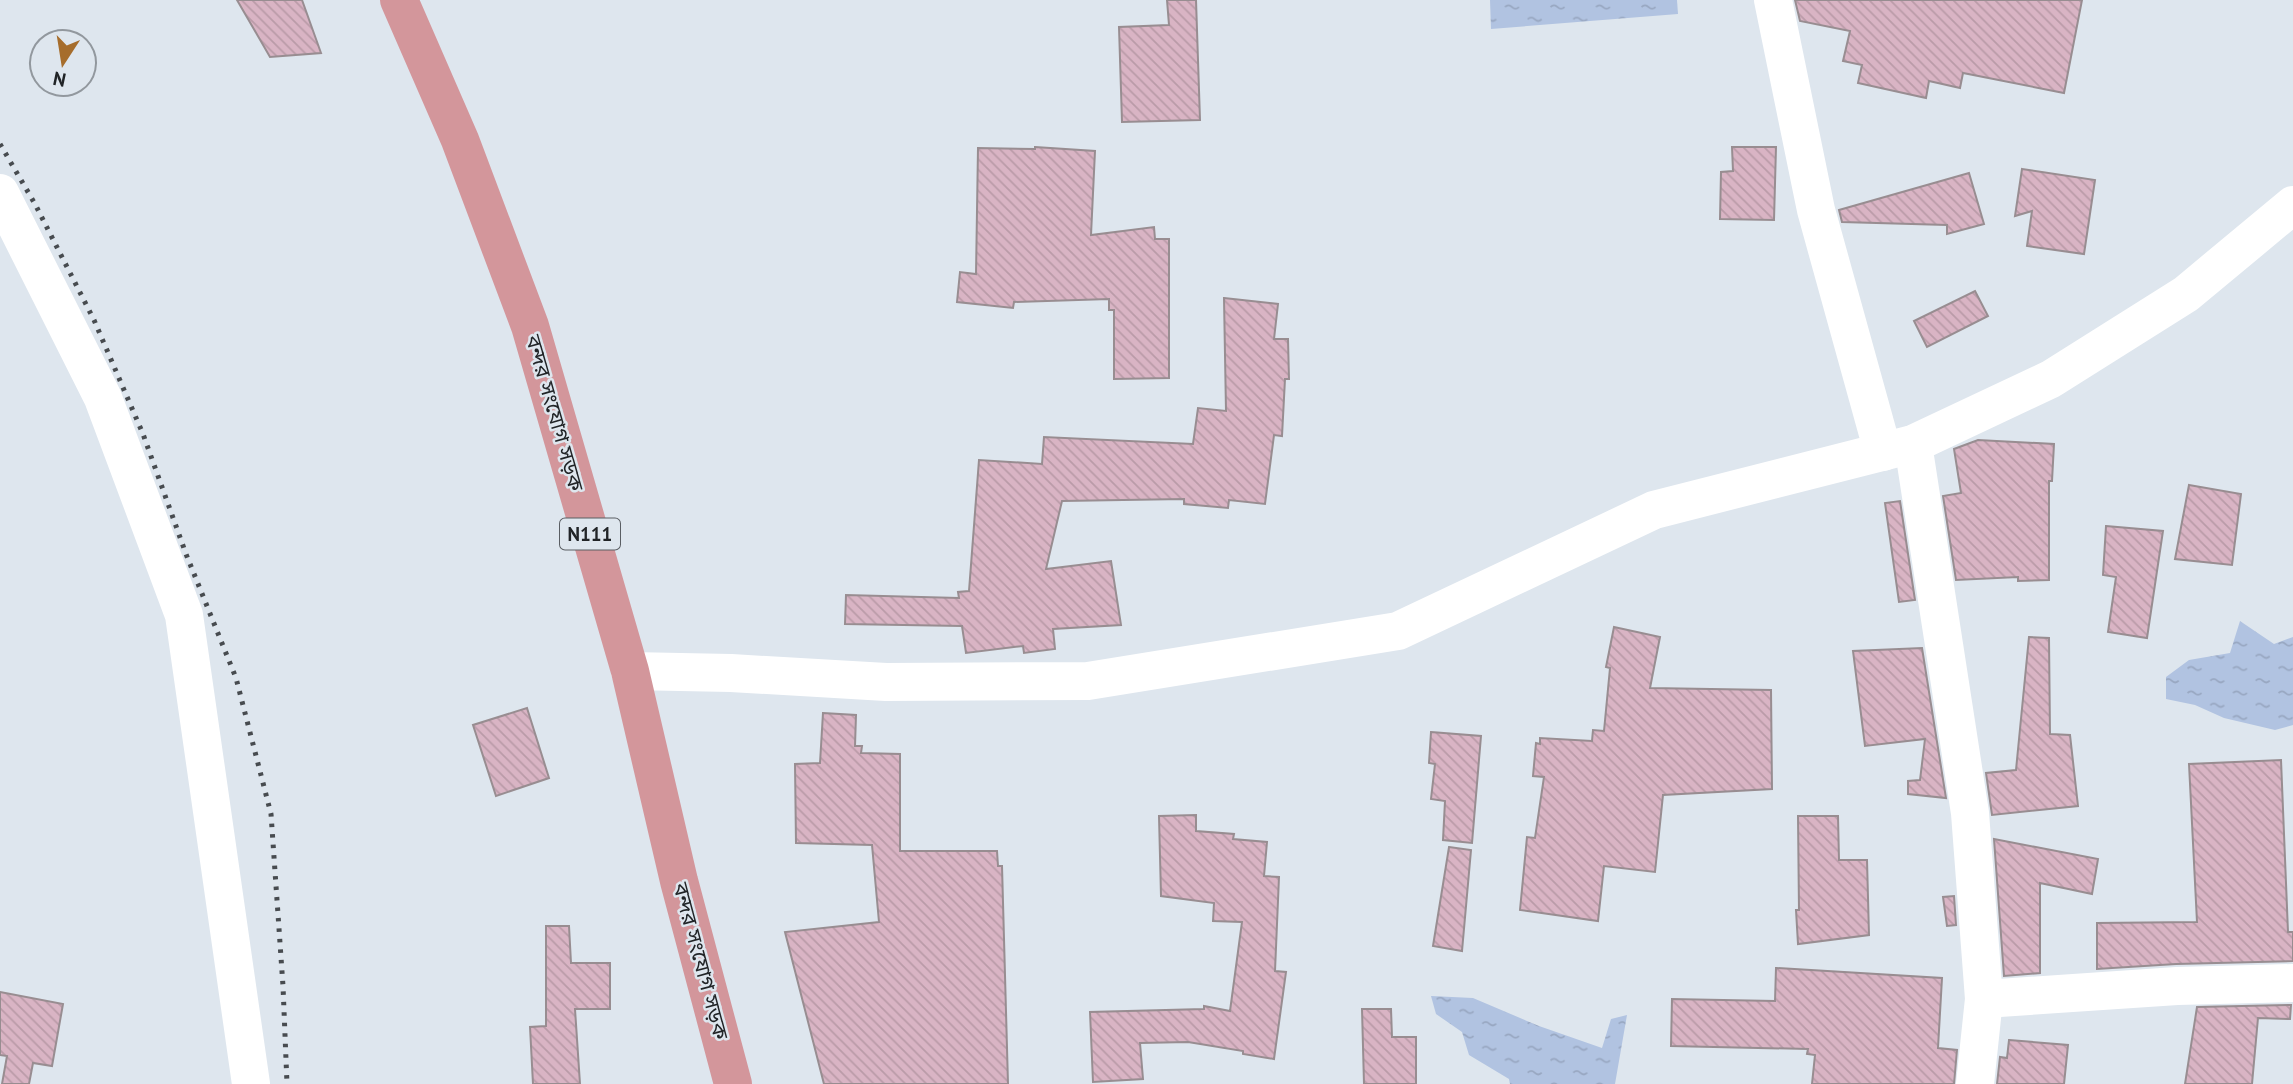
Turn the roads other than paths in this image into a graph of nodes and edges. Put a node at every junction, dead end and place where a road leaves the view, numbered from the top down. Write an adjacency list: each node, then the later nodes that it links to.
1 (399, 0): 6 (highway, বন্দর সংযোগ সড়ক / N111)
2 (1773, 0): 5 (street)
3 (0, 193): 9 (street)
4 (2293, 205): 5 (street)
5 (1898, 448): 6 (street); 8 (street)
6 (630, 671): 10 (highway, বন্দর সংযোগ সড়ক / N111)
7 (2293, 983): 8 (street)
8 (1984, 999): 11 (street)
9 (251, 1084)
10 (733, 1084)
11 (1975, 1084)

